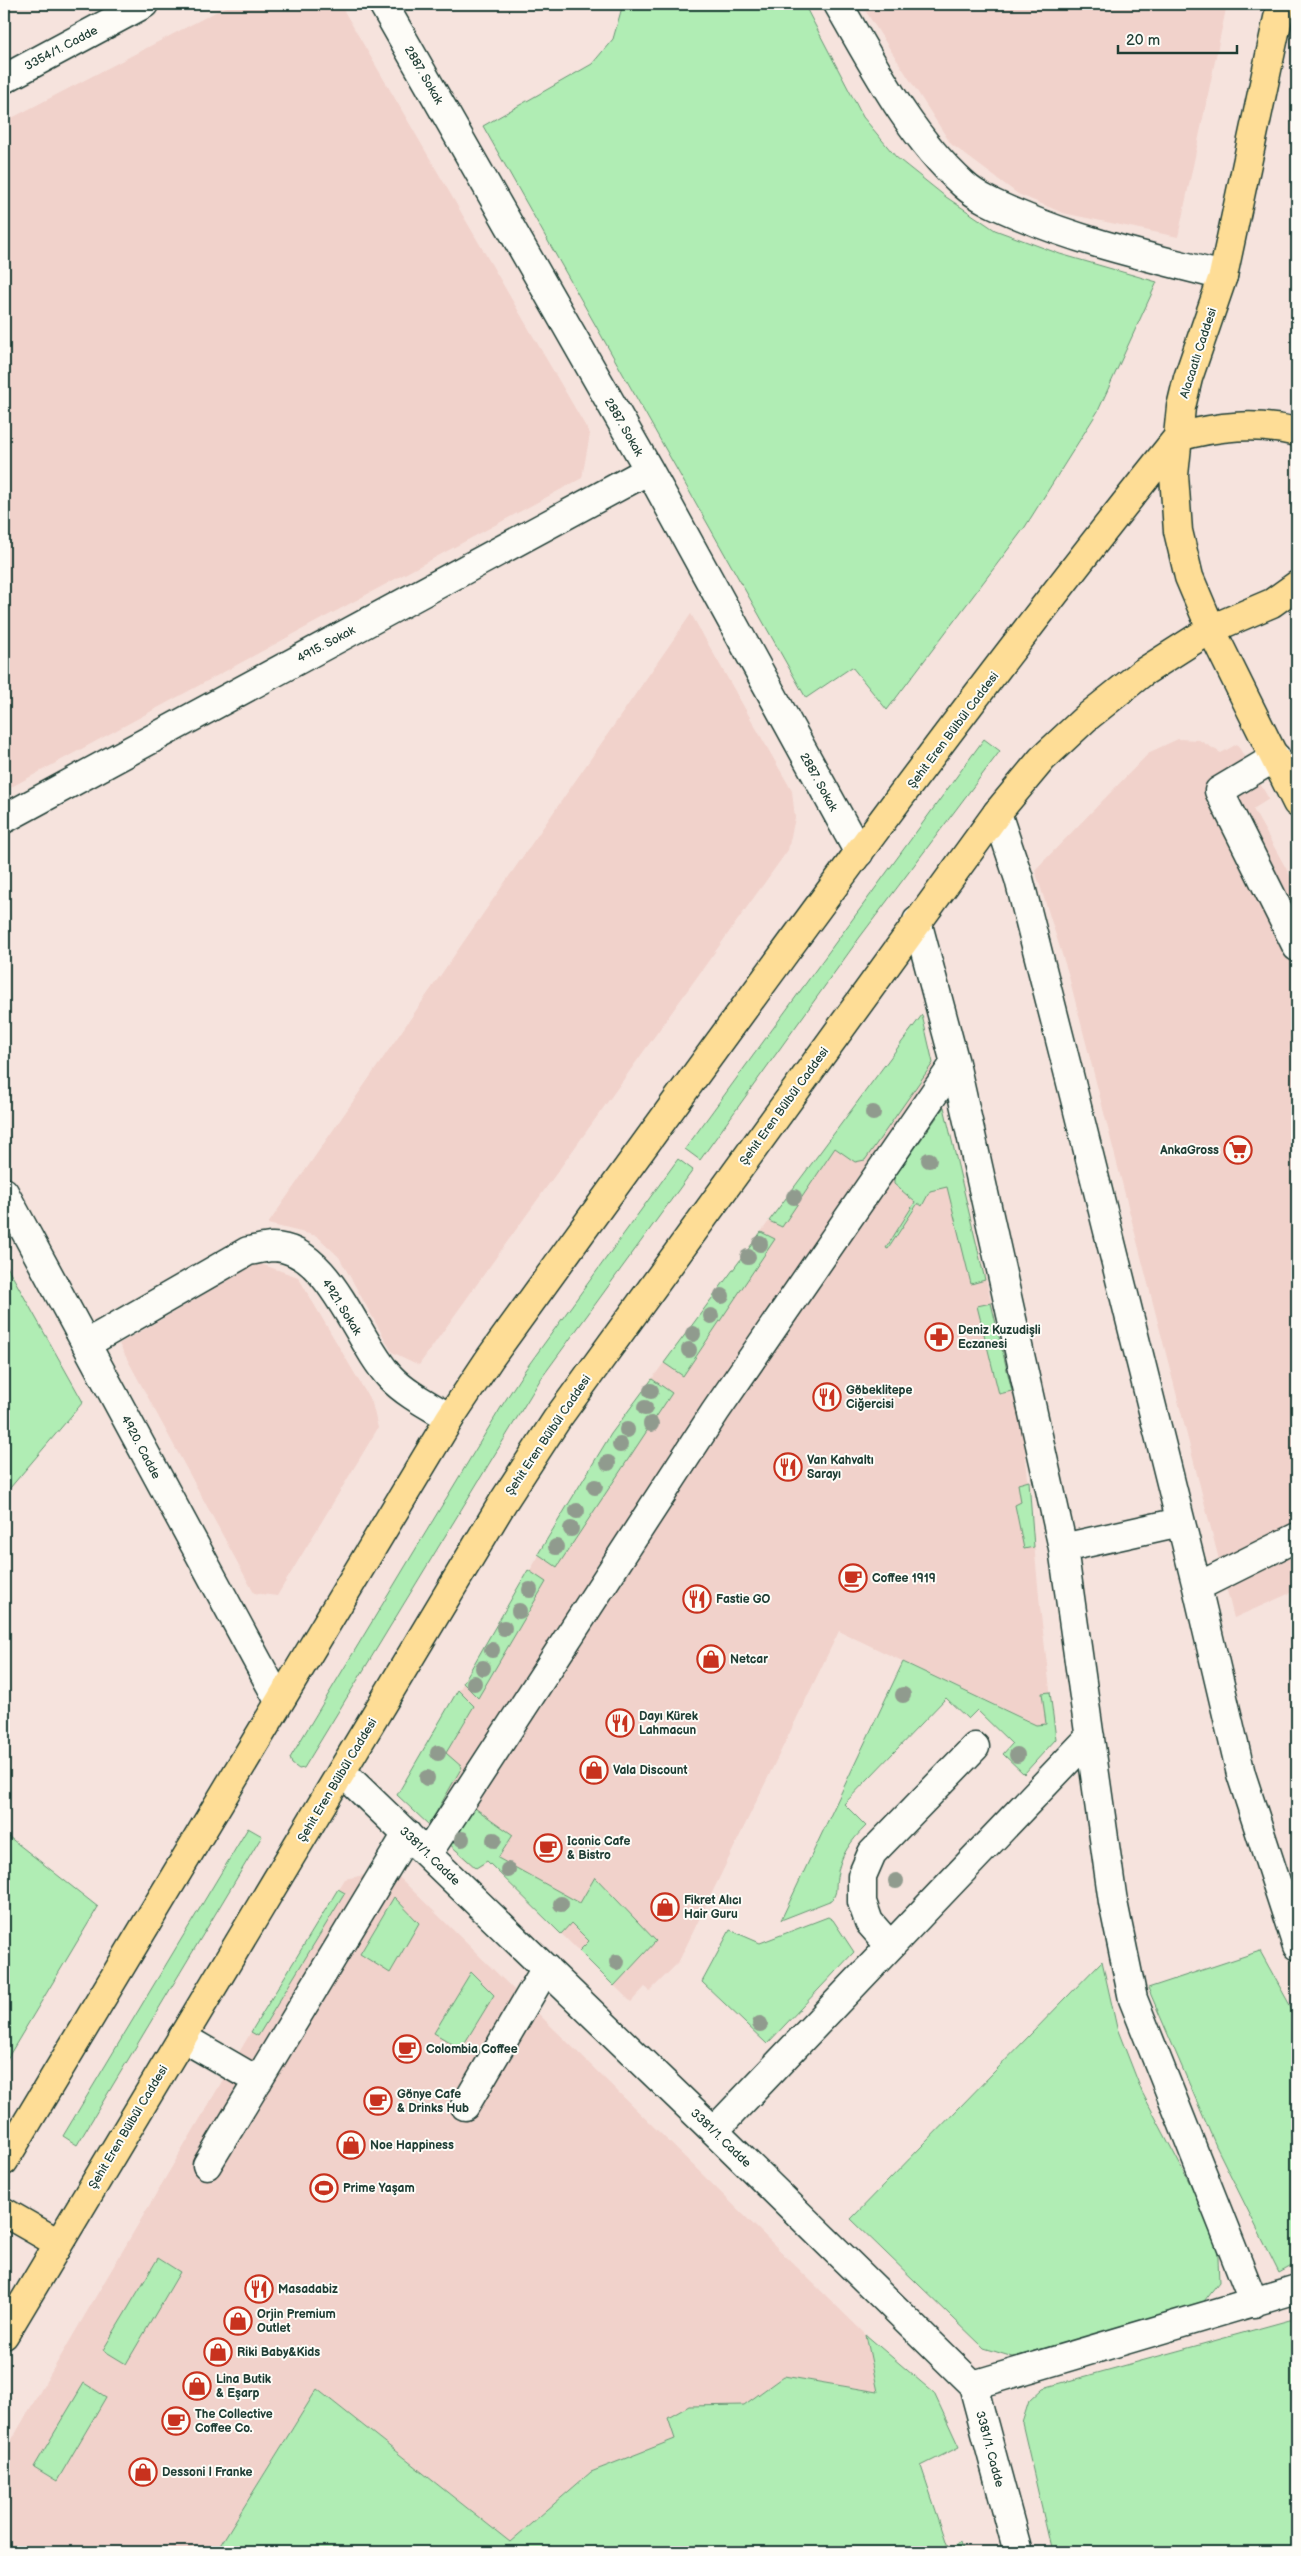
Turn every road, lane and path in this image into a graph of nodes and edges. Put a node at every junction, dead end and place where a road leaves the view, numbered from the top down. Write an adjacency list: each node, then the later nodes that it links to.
1 (144, 4): 5 (street, 3354/1. Cadde)
2 (383, 4): 9 (street, 2887. Sokak)
3 (838, 4): 6 (street)
4 (1281, 4): 6 (main road, Alacaatlı Caddesi)
5 (4, 79)
6 (1223, 276): 8 (main road, Alacaatlı Caddesi)
7 (1297, 432): 8 (main road)
8 (1178, 437): 11 (main road, Alacaatlı Caddesi); 16 (main road, Şehit Eren Bülbül Caddesi)
9 (649, 470): 15 (street, 4915. Sokak); 16 (street, 2887. Sokak)
10 (1297, 585): 11 (main road, Şehit Eren Bülbül Caddesi)
11 (1211, 629): 12 (main road, Alacaatlı Caddesi); 14 (main road, Şehit Eren Bülbül Caddesi)
12 (1276, 758): 13 (main road, Alacaatlı Caddesi); 18 (street)
13 (1297, 803)
14 (997, 813): 17 (main road, Şehit Eren Bülbül Caddesi); 23 (street)
15 (4, 819)
16 (859, 854): 22 (main road, Şehit Eren Bülbül Caddesi)
17 (917, 921): 19 (street); 30 (main road, Şehit Eren Bülbül Caddesi)
18 (1297, 947)
19 (954, 1063): 25 (street); 32 (street)
20 (4, 1192): 21 (street, 4920. Cadde)
21 (86, 1344): 22 (street, 4921. Sokak); 27 (street, 4920. Cadde)
22 (450, 1418): 27 (main road, Şehit Eren Bülbül Caddesi)
23 (1180, 1522): 25 (street); 26 (street)
24 (1297, 1537): 26 (street)
25 (1063, 1548): 28 (street)
26 (1197, 1587): 34 (street)
27 (279, 1701): 40 (main road, Şehit Eren Bülbül Caddesi)
28 (1090, 1737): 33 (street); 45 (street)
29 (974, 1747): 33 (street)
30 (342, 1772): 31 (street, 3381/1. Cadde); 36 (main road, Şehit Eren Bülbül Caddesi)
31 (407, 1834): 32 (street, 3381/1. Cadde); 37 (street)
32 (428, 1853): 35 (street, 3381/1. Cadde)
33 (890, 1946): 39 (street)
34 (1297, 1946)
35 (546, 1968): 38 (street); 39 (street, 3381/1. Cadde)
36 (182, 2037): 37 (street); 43 (main road, Şehit Eren Bülbül Caddesi)
37 (258, 2081): 41 (street)
38 (464, 2106)
39 (714, 2131): 47 (street, 3381/1. Cadde)
40 (4, 2161)
41 (207, 2165)
42 (4, 2212): 43 (main road)
43 (58, 2243): 46 (main road, Şehit Eren Bülbül Caddesi)
44 (1297, 2289): 45 (street)
45 (1254, 2303): 47 (street)
46 (4, 2335)
47 (973, 2385): 48 (street, 3381/1. Cadde)
48 (1018, 2552)

